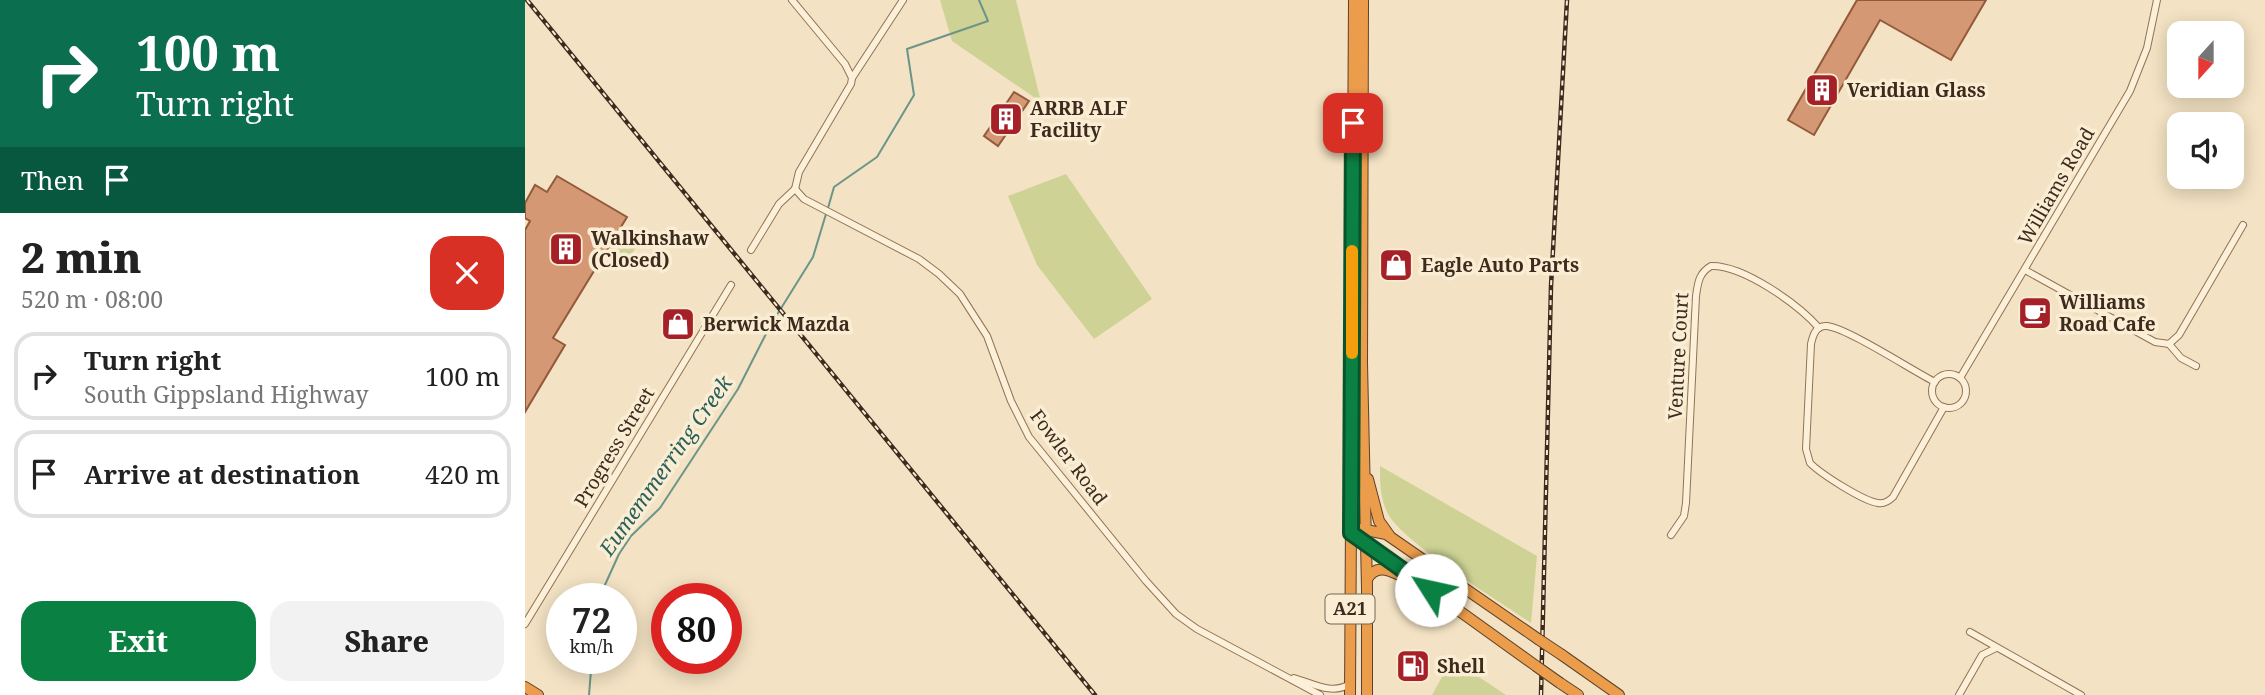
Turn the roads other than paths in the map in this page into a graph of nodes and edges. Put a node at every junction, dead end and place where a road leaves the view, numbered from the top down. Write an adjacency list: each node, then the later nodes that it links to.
1 (792, 0): 7 (street)
2 (903, 0): 7 (street)
3 (1354, 0): 6 (highway, A21)
4 (1363, 0): 6 (highway, A21)
5 (2157, 0): 11 (street, Williams Road)
6 (1359, 27): 15 (highway, A21)
7 (852, 78): 8 (street)
8 (795, 189): 10 (street); 31 (street, Fowler Road)
9 (2242, 225): 14 (street)
10 (751, 250)
11 (2025, 270): 14 (street); 17 (street, Williams Road)
12 (731, 285): 28 (street, Progress Street)
13 (1819, 328): 18 (street); 19 (street); 23 (street, Venture Court)
14 (2169, 344): 16 (street)
15 (1357, 363): 20 (highway, A21); 22 (highway, A21)
16 (2196, 366)
17 (1960, 378): 18 (street); 19 (street)
18 (1934, 382): 19 (street)
19 (1944, 407)
20 (1362, 452): 21 (highway, A21); 24 (highway)
21 (1365, 529): 22 (highway); 24 (highway); 25 (highway, A21)
22 (1351, 531): 25 (highway); 33 (highway, A21)
23 (1671, 535)
24 (1391, 537): 38 (highway, bridge)
25 (1365, 543): 26 (highway, A21); 27 (highway)
26 (1367, 584): 27 (highway); 36 (highway, A21)
27 (1431, 590): 37 (highway, bridge)
28 (525, 624)
29 (1970, 632): 30 (street)
30 (1996, 648): 39 (street); 40 (street)
31 (1286, 677): 33 (street); 35 (street, Fowler Road)
32 (525, 687): 34 (highway)
33 (1350, 689)
34 (538, 695)
35 (1320, 695)
36 (1367, 695)
37 (1578, 695)
38 (1619, 695)
39 (1959, 695)
40 (2081, 695)

